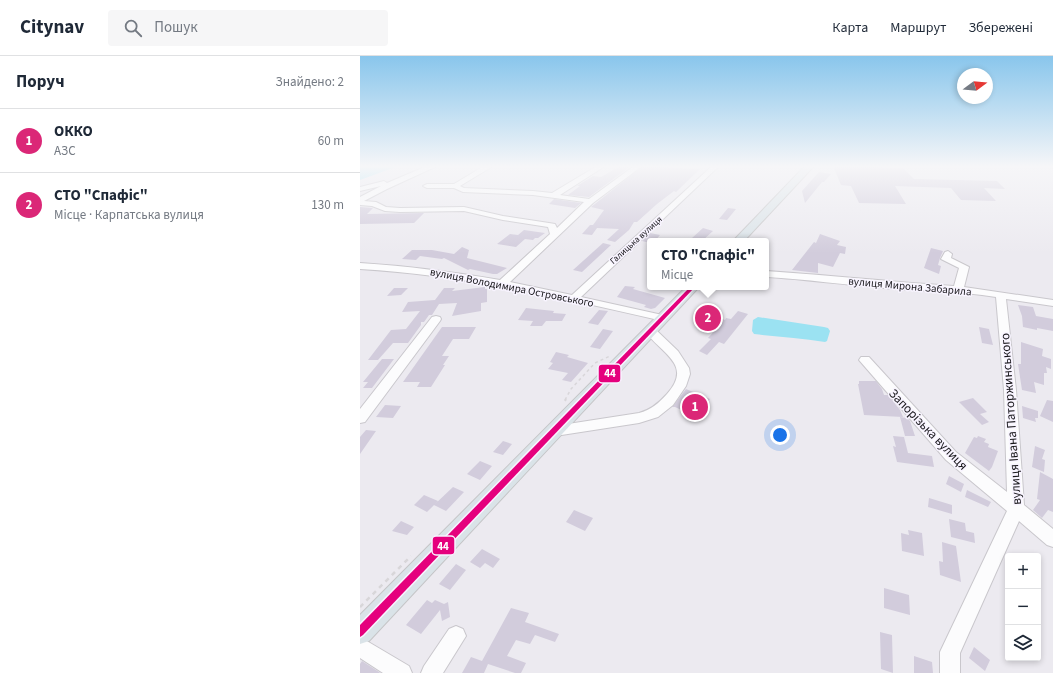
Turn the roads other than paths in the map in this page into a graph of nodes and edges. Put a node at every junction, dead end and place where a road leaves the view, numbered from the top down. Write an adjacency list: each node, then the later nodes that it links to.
1 (370, 195): 7 (street)
2 (542, 195): 6 (street)
3 (600, 195): 8 (street)
4 (685, 195): 19 (street, Галицька вулиця)
5 (782, 195): 11 (main road)
6 (553, 196): 8 (street)
7 (360, 200)
8 (590, 202): 10 (street)
9 (360, 203): 10 (street)
10 (555, 234): 15 (street)
11 (741, 238)
12 (948, 254): 16 (street)
13 (360, 266): 15 (street, вулиця Володимира Островського)
14 (769, 274): 16 (street, вулиця Мирона Забарила)
15 (503, 283): 19 (street, вулиця Володимира Островського)
16 (958, 289): 18 (street, вулиця Мирона Забарила)
17 (690, 290): 22 (main road)
18 (1001, 295): 20 (street, вулиця Мирона Забарила); 26 (street, вулиця Івана Паторжинського)
19 (574, 298): 22 (street, вулиця Володимира Островського)
20 (1053, 303)
21 (436, 319): 24 (street)
22 (657, 324): 25 (main road); 25 (street)
23 (864, 360): 26 (street, Запорізька вулиця)
24 (360, 418)
25 (555, 431): 28 (main road)
26 (1016, 510): 27 (street, Запорізька вулиця); 33 (street, вулиця Івана Паторжинського)
27 (1053, 539)
28 (360, 632)
29 (456, 636): 32 (street)
30 (360, 647): 31 (street)
31 (402, 673)
32 (431, 673)
33 (950, 673)

